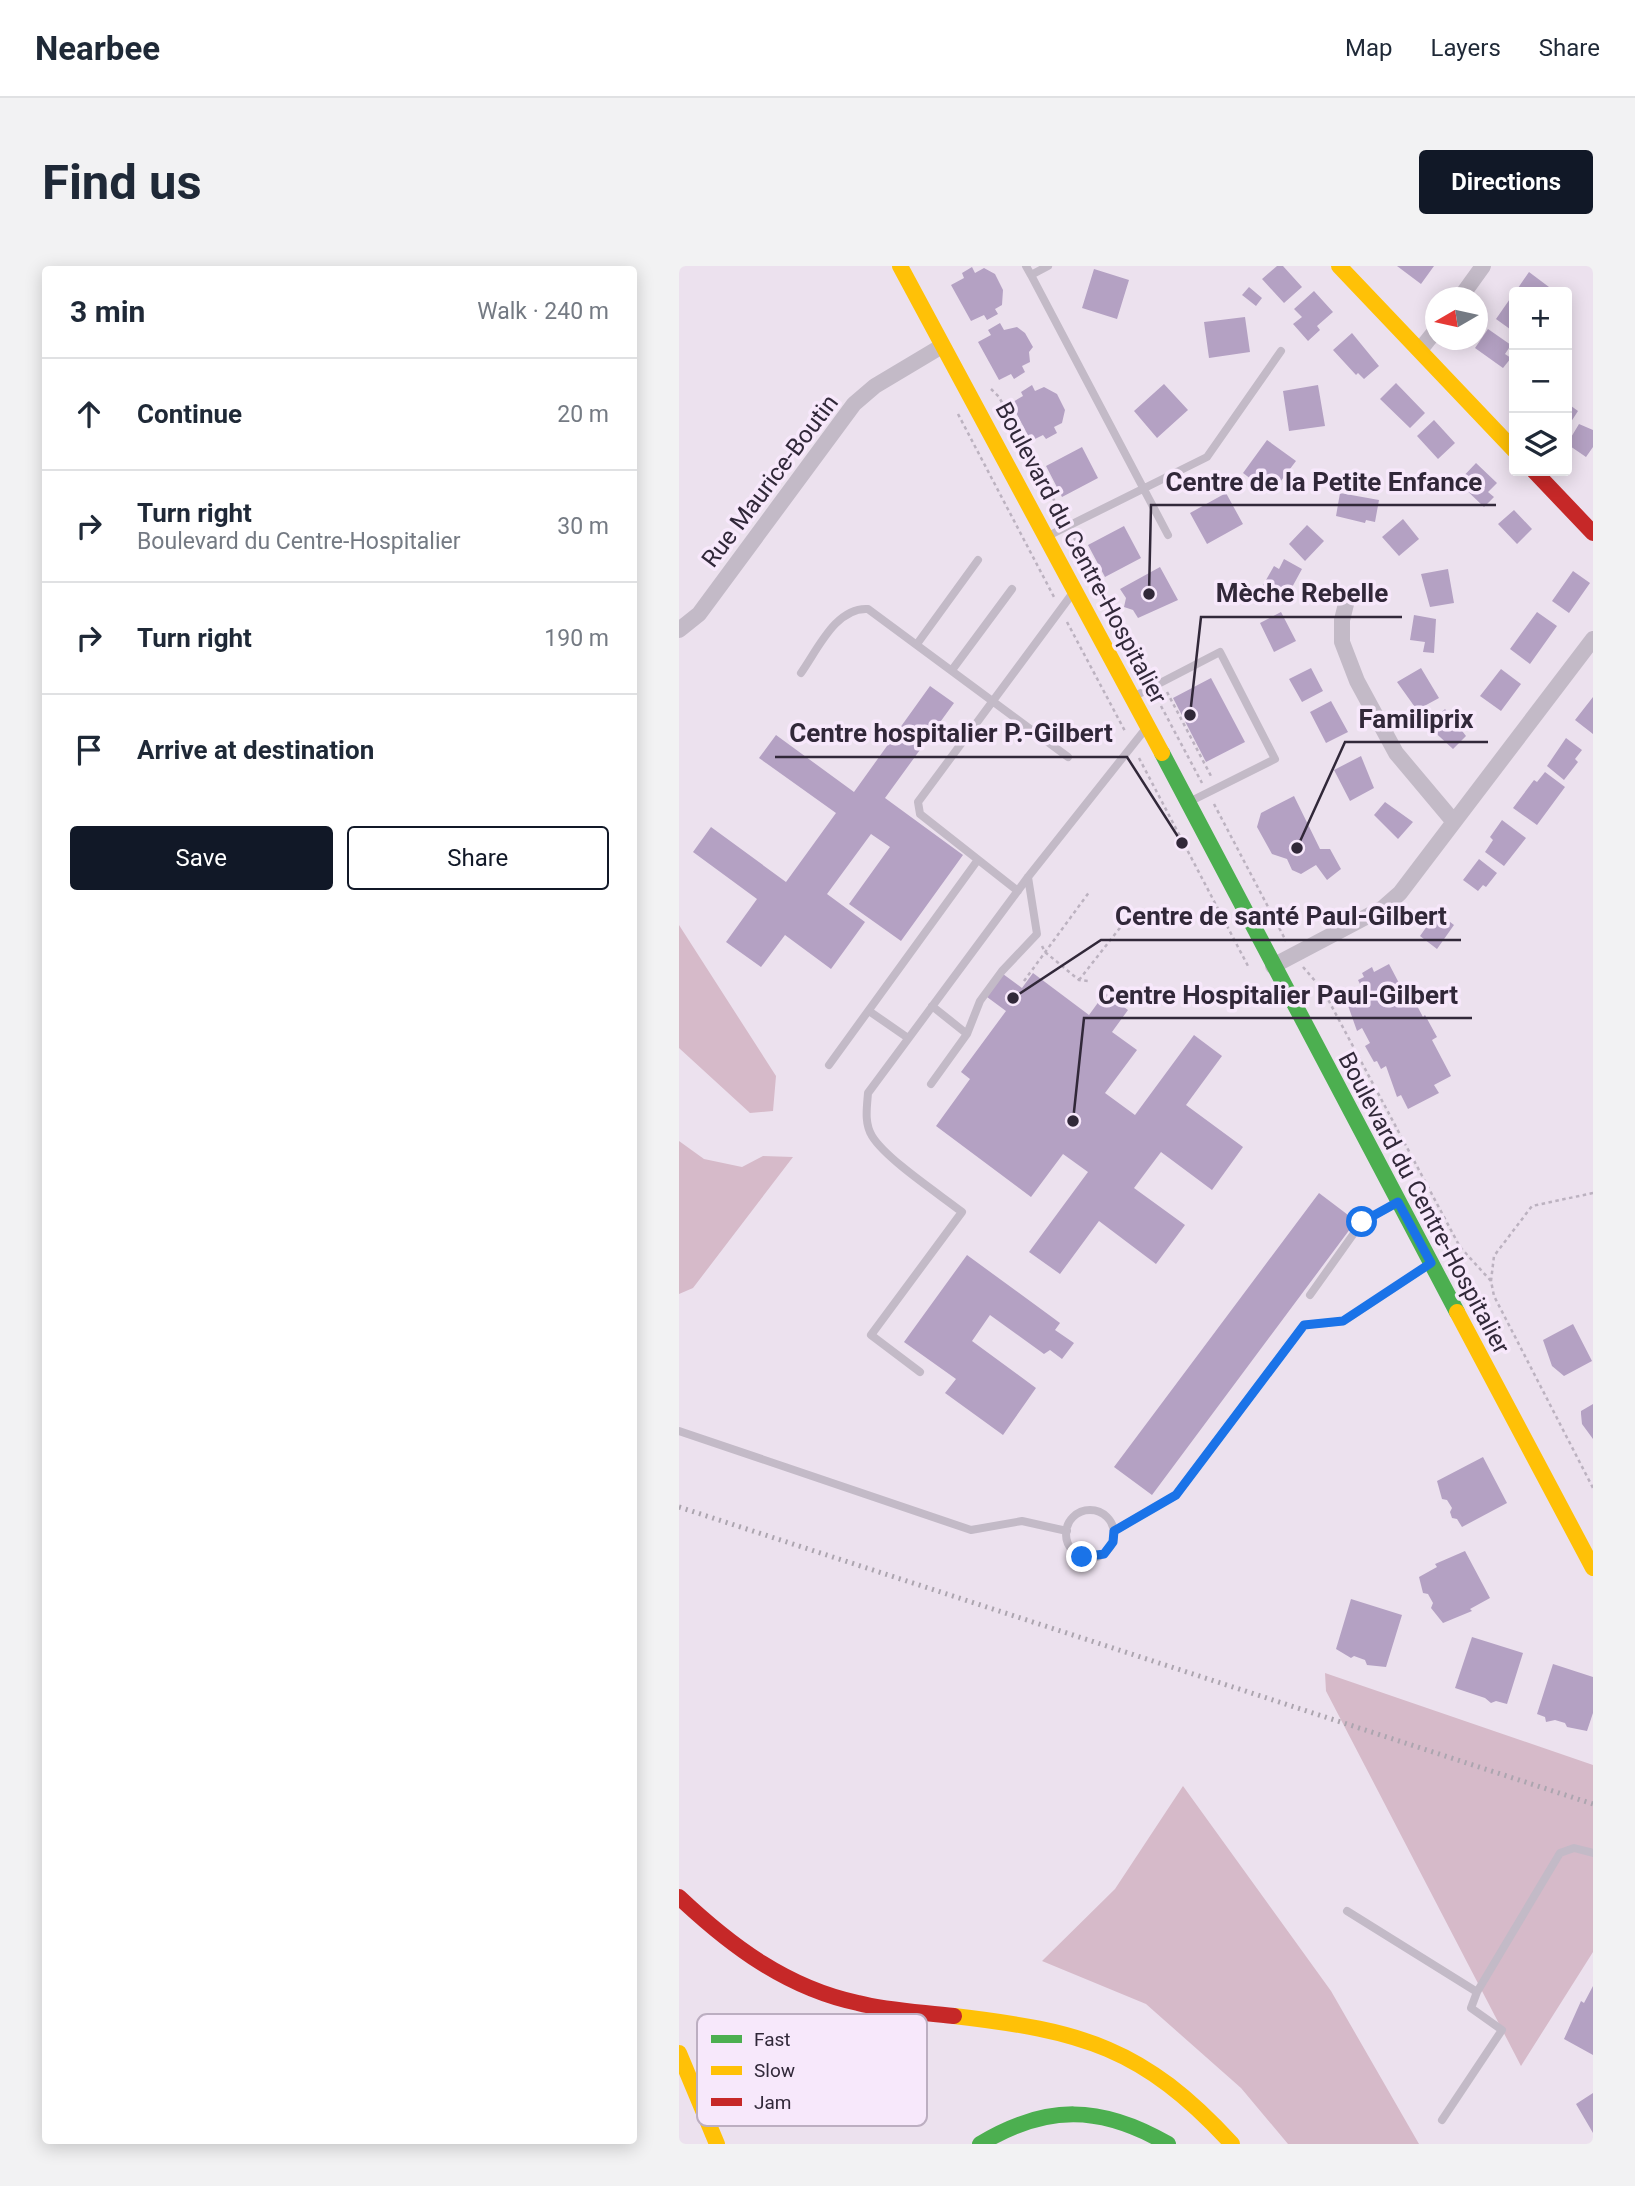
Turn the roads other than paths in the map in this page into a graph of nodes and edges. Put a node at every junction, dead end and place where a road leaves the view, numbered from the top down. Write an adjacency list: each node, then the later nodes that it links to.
1 (900, 266): 9 (main road, Boulevard du Centre-Hospitalier)
2 (1026, 266): 6 (lane)
3 (1048, 266): 6 (lane)
4 (1339, 266): 10 (main road)
5 (1483, 266): 7 (street)
6 (1031, 275): 14 (lane)
7 (1468, 287)
8 (1425, 344): 10 (street)
9 (942, 346): 17 (main road, Boulevard du Centre-Hospitalier); 22 (street, Rue Maurice-Boutin)
10 (1420, 350): 12 (main road)
11 (1282, 351): 14 (lane)
12 (1509, 445)
13 (1539, 476): 15 (main road)
14 (1143, 487): 16 (lane); 17 (lane)
15 (1593, 533)
16 (1168, 535)
17 (1048, 536): 19 (main road, Boulevard du Centre-Hospitalier)
18 (978, 560): 24 (lane)
19 (1076, 588): 27 (main road, Boulevard du Centre-Hospitalier); 28 (lane)
20 (1012, 589): 25 (lane)
21 (1348, 596): 32 (street)
22 (679, 630)
23 (1593, 639): 32 (street)
24 (917, 644): 25 (lane); 26 (lane)
25 (952, 670): 28 (lane)
26 (801, 673)
27 (1134, 697): 29 (main road, Boulevard du Centre-Hospitalier); 31 (lane)
28 (992, 699): 30 (lane); 33 (lane)
29 (1149, 725): 31 (main road, Boulevard du Centre-Hospitalier); 34 (lane)
30 (1068, 757)
31 (1189, 802): 36 (main road, Boulevard du Centre-Hospitalier)
32 (1454, 821): 36 (street)
33 (977, 860): 35 (lane); 38 (lane)
34 (1028, 877): 35 (lane); 39 (lane)
35 (1018, 891): 37 (lane)
36 (1273, 966): 43 (main road, Boulevard du Centre-Hospitalier)
37 (932, 1006): 39 (lane); 40 (lane)
38 (869, 1011): 40 (lane); 41 (lane)
39 (967, 1034): 42 (lane)
40 (908, 1038): 46 (lane)
41 (829, 1065)
42 (931, 1084)
43 (1398, 1202): 44 (main road, Boulevard du Centre-Hospitalier); 45 (lane)
44 (1431, 1263): 49 (lane); 50 (main road, Boulevard du Centre-Hospitalier)
45 (1310, 1295)
46 (920, 1372)
47 (679, 1431): 48 (lane)
48 (1067, 1531): 49 (lane); 49 (lane)
49 (1114, 1531)
50 (1593, 1567)
51 (1593, 1853): 54 (lane)
52 (679, 1897): 62 (main road)
53 (1347, 1911): 54 (lane)
54 (1477, 1992): 57 (lane)
55 (679, 2053): 56 (main road)
56 (697, 2096)
57 (1442, 2120)
58 (709, 2126): 59 (main road)
59 (717, 2144)
60 (980, 2144): 61 (main road)
61 (1168, 2144)
62 (1231, 2144)

